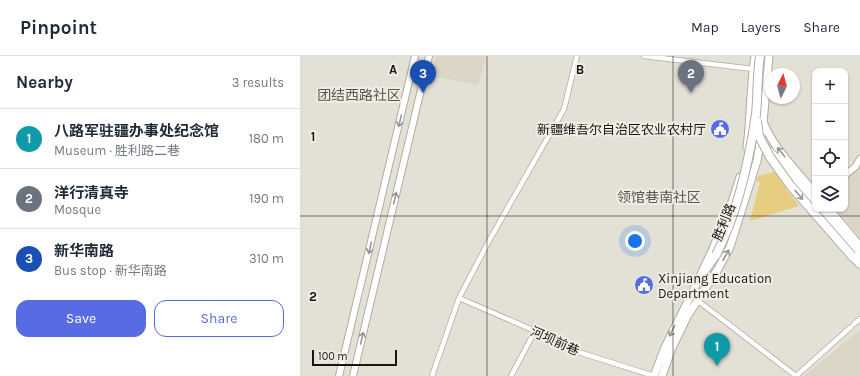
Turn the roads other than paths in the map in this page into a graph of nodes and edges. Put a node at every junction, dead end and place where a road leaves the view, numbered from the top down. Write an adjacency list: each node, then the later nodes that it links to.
1 (415, 56): 27 (main road, one-way to 27)
2 (429, 56): 28 (main road, one-way to 2)
3 (577, 56): 23 (street)
4 (644, 56): 8 (street)
5 (755, 56): 8 (main road, 胜利路)
6 (760, 56): 9 (highway, bridge)
7 (769, 56): 10 (main road)
8 (753, 69): 11 (main road, 胜利路)
9 (756, 112): 20 (highway, one-way to 20, bridge); 22 (highway, bridge)
10 (763, 123): 12 (main road); 15 (main road, one-way to 10)
11 (749, 127): 12 (main road); 22 (main road, 胜利路)
12 (761, 141): 16 (main road); 24 (main road, one-way to 12)
13 (860, 159): 14 (main road)
14 (848, 173)
15 (812, 194)
16 (812, 195)
17 (823, 212): 20 (main road)
18 (832, 212): 19 (main road)
19 (860, 246)
20 (856, 256): 21 (highway)
21 (860, 264)
22 (700, 277): 31 (main road, 胜利路, one-way to 31)
23 (459, 298): 26 (street, 河坝前巷); 29 (street)
24 (697, 300): 32 (main road); 33 (street)
25 (860, 319): 33 (street)
26 (535, 332): 30 (street); 31 (street, 河坝前巷)
27 (339, 376)
28 (353, 376)
29 (432, 376)
30 (511, 376)
31 (654, 376)
32 (662, 376)
33 (796, 376)

